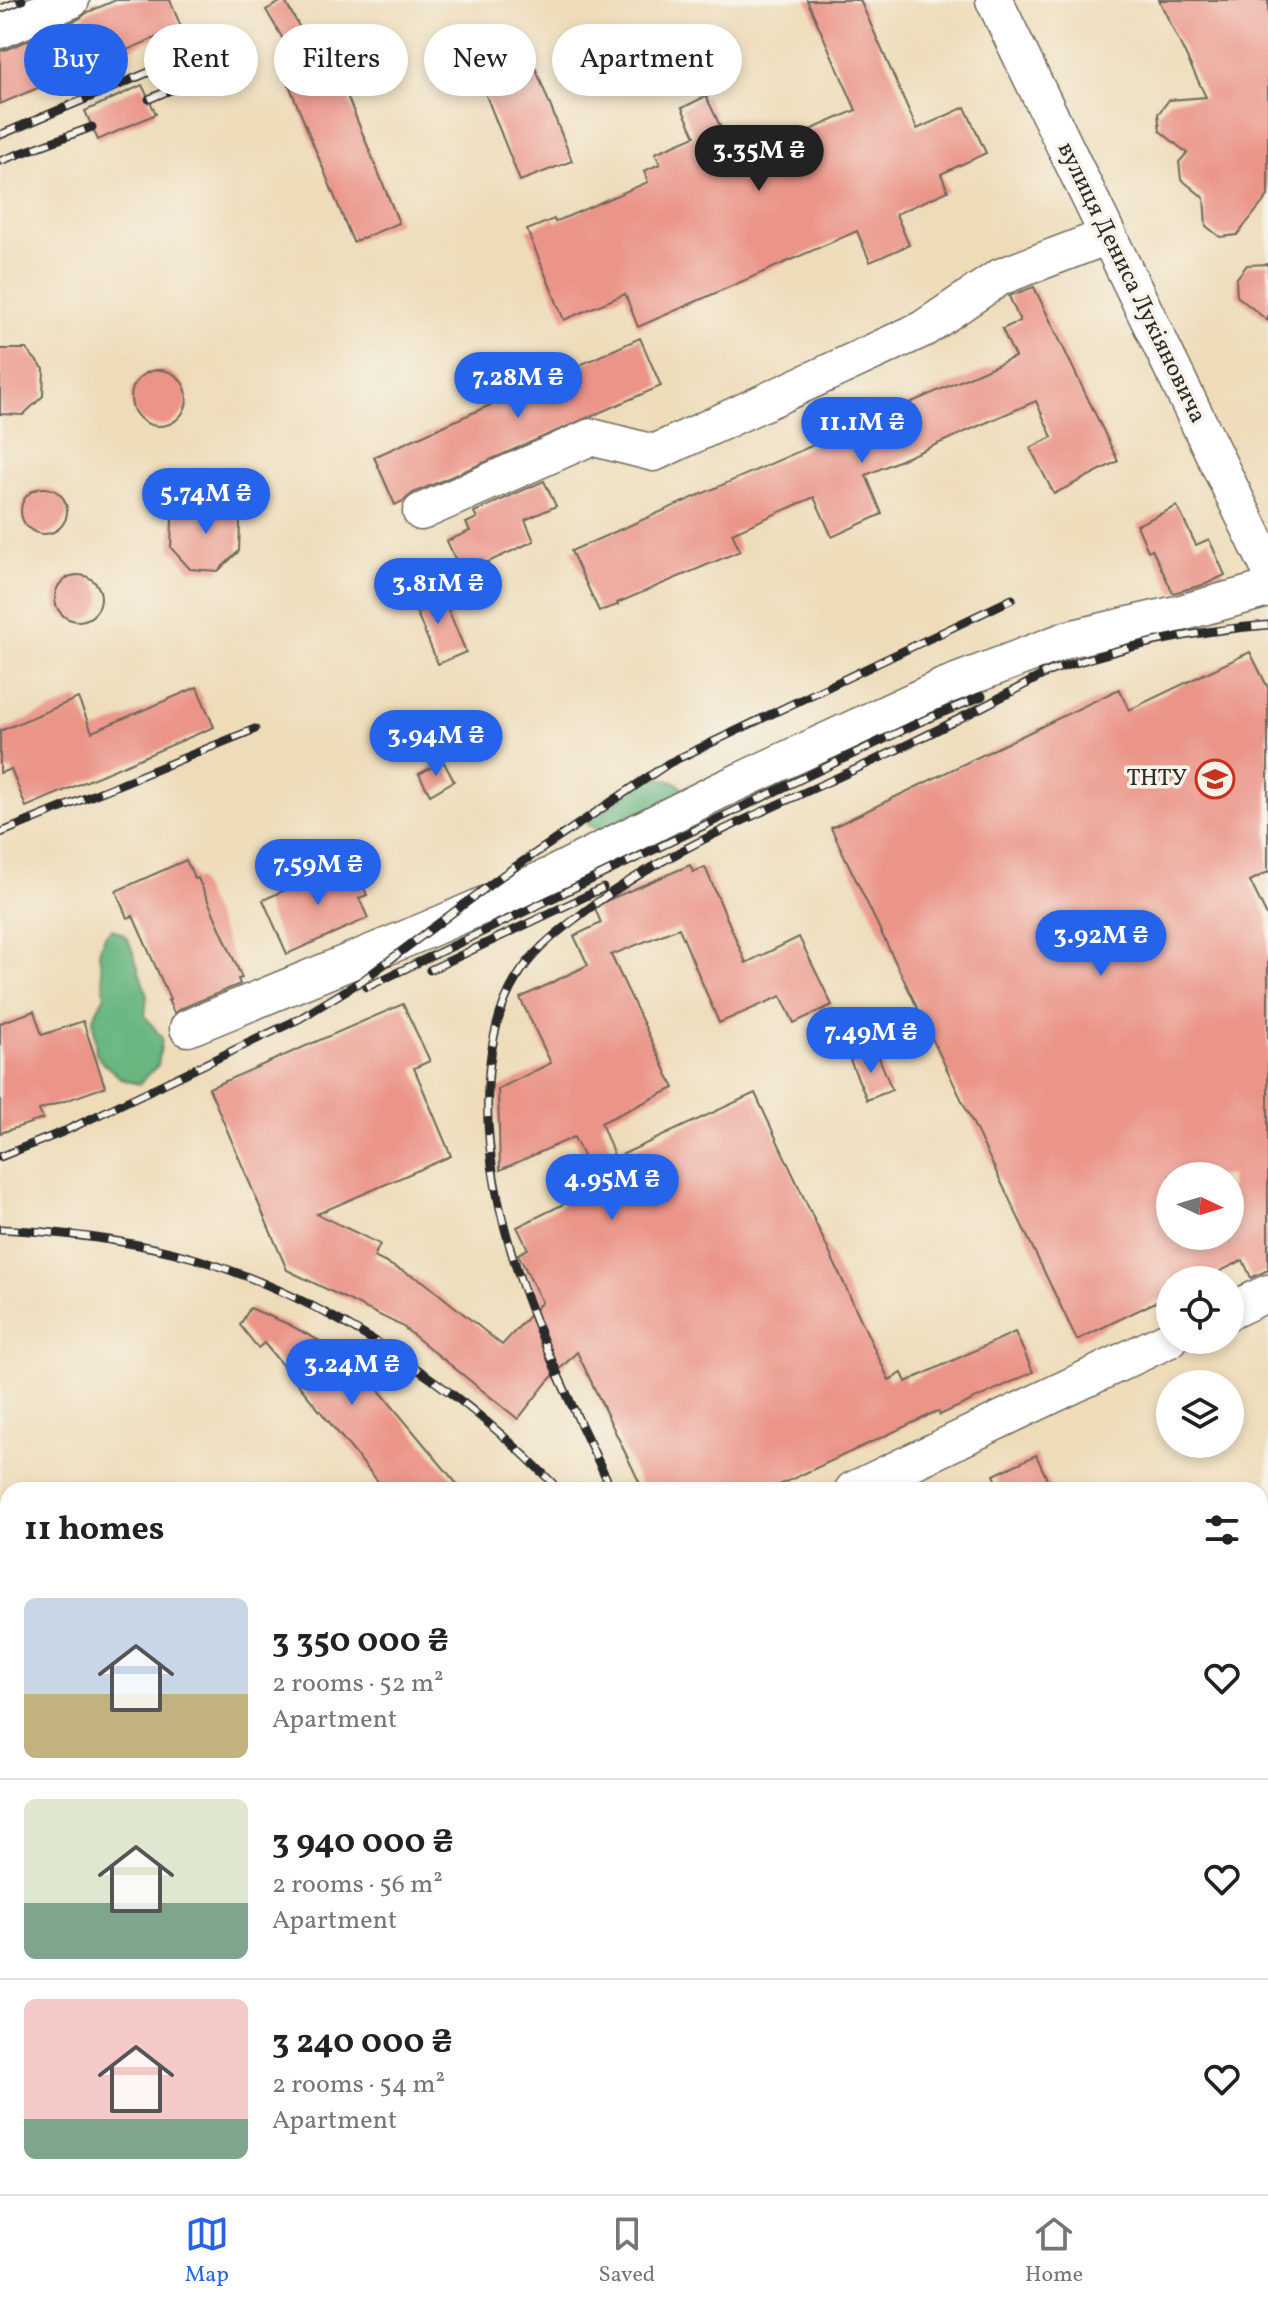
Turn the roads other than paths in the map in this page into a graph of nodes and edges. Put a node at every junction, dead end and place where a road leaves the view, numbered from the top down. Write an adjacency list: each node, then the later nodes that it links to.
1 (71, 0): 3 (street)
2 (994, 0): 4 (street, вулиця Дениса Лукіяновича)
3 (0, 30)
4 (1108, 236): 5 (street); 6 (street, вулиця Дениса Лукіяновича)
5 (421, 512)
6 (1268, 566)
7 (1268, 589): 8 (street)
8 (188, 1028)
9 (1268, 1293): 10 (street)
10 (1244, 1304)
11 (1156, 1346): 12 (street)
12 (870, 1482)

